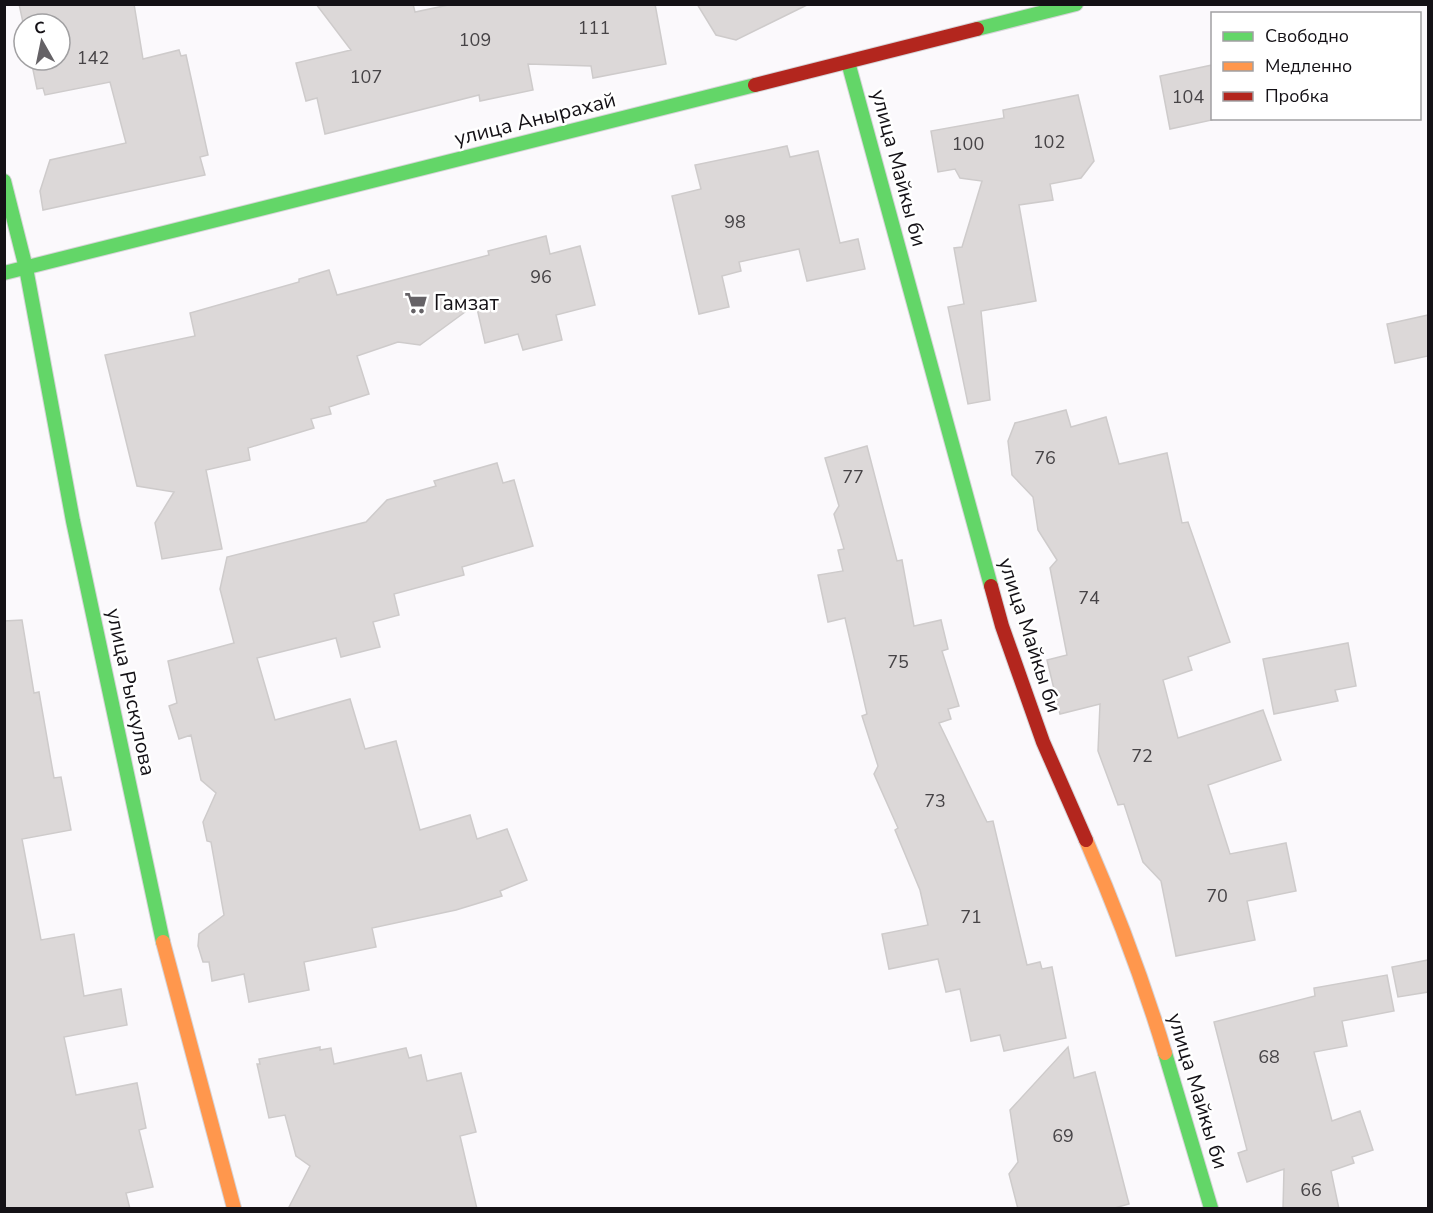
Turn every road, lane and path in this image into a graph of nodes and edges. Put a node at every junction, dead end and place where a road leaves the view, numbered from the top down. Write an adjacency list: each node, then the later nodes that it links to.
1 (1076, 4): 2 (street, улица Анырахай)
2 (848, 62): 4 (street, улица Анырахай); 7 (street, улица Майкы би)
3 (4, 181): 4 (street, улица Рыскулова)
4 (26, 268): 5 (street, улица Анырахай); 6 (street, улица Рыскулова)
5 (4, 273)
6 (234, 1209)
7 (1211, 1209)

